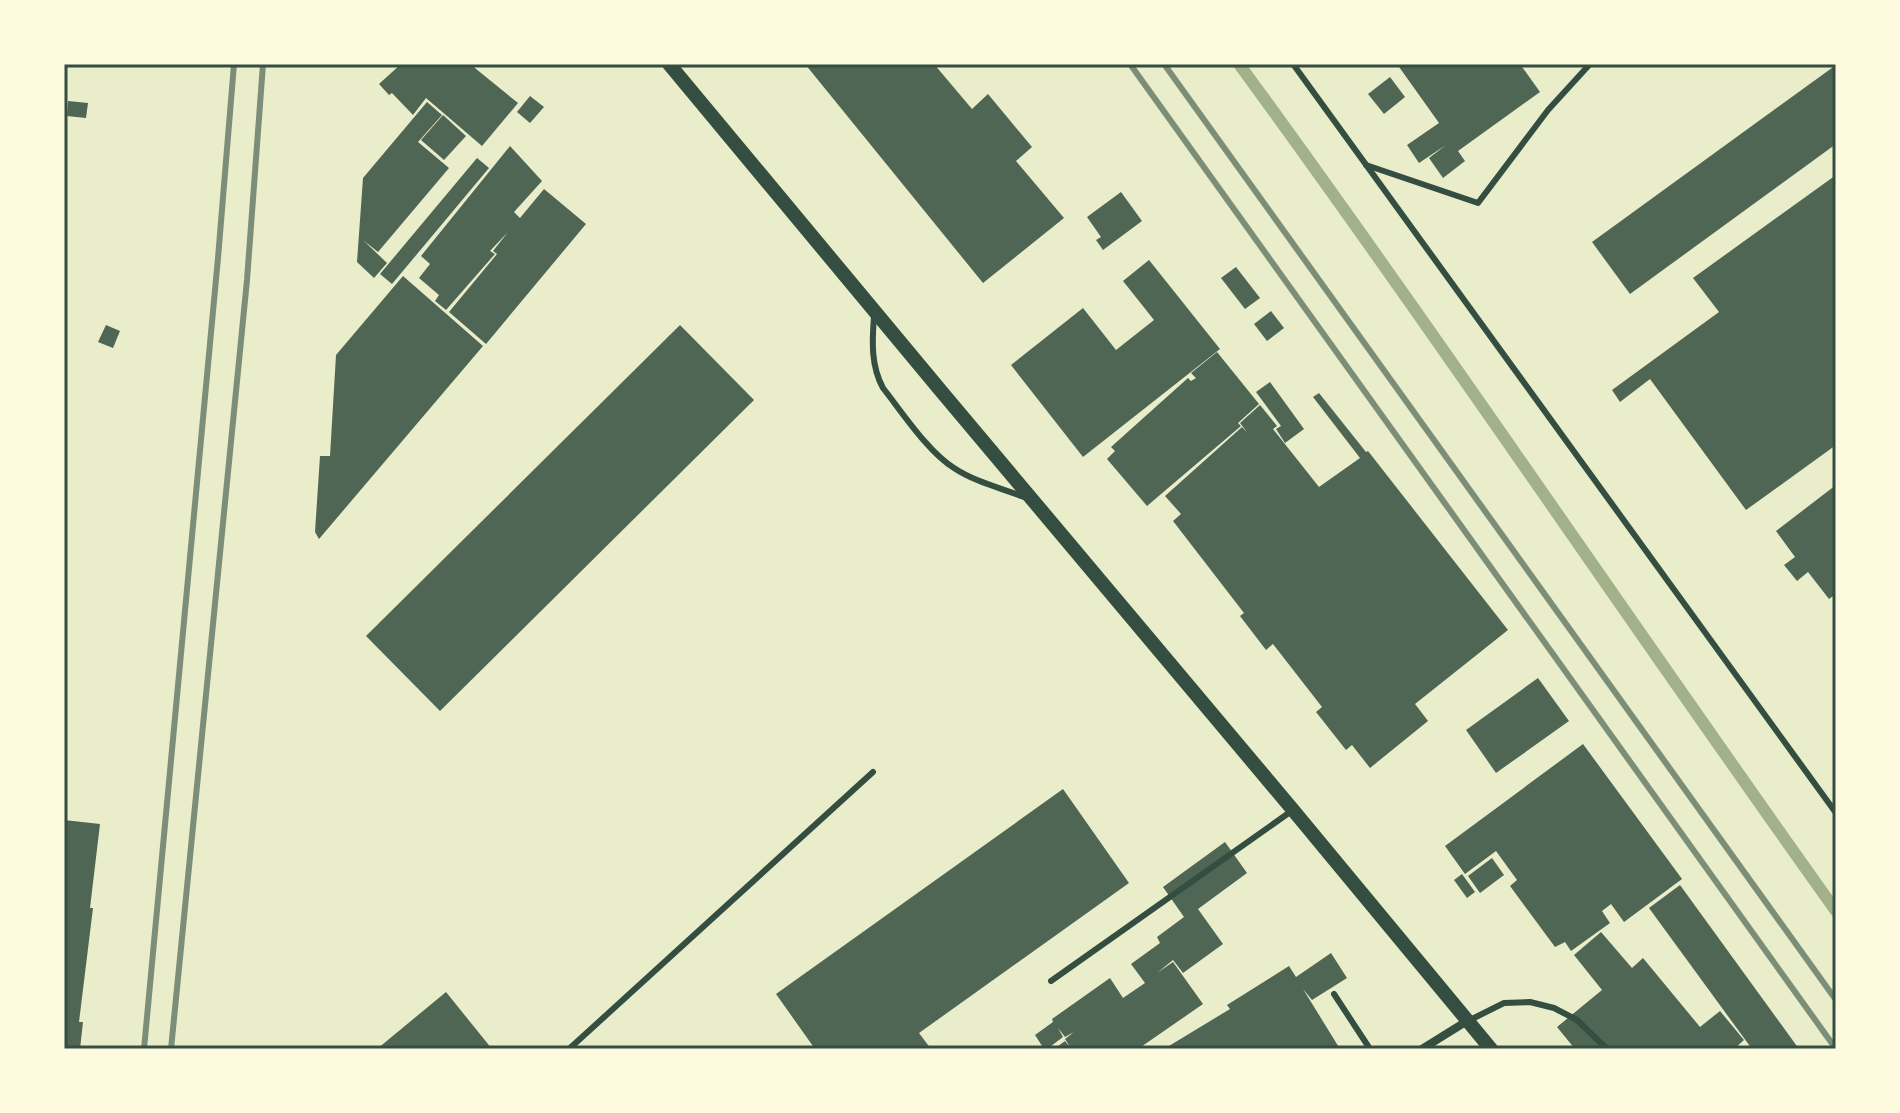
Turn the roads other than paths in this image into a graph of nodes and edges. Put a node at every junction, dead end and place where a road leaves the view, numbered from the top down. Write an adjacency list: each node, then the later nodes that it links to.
1 (669, 64): 5 (street)
2 (1293, 64): 4 (lane)
3 (1590, 64): 4 (lane)
4 (1366, 165): 9 (lane)
5 (875, 312): 6 (street); 6 (lane)
6 (1031, 499): 8 (street)
7 (873, 772): 13 (lane)
8 (1293, 810): 10 (lane); 12 (street)
9 (1836, 813)
10 (1051, 981)
11 (1334, 994): 14 (lane)
12 (1467, 1021): 15 (street); 16 (street); 17 (lane)
13 (569, 1049)
14 (1370, 1049)
15 (1422, 1049)
16 (1491, 1049)
17 (1607, 1049)

